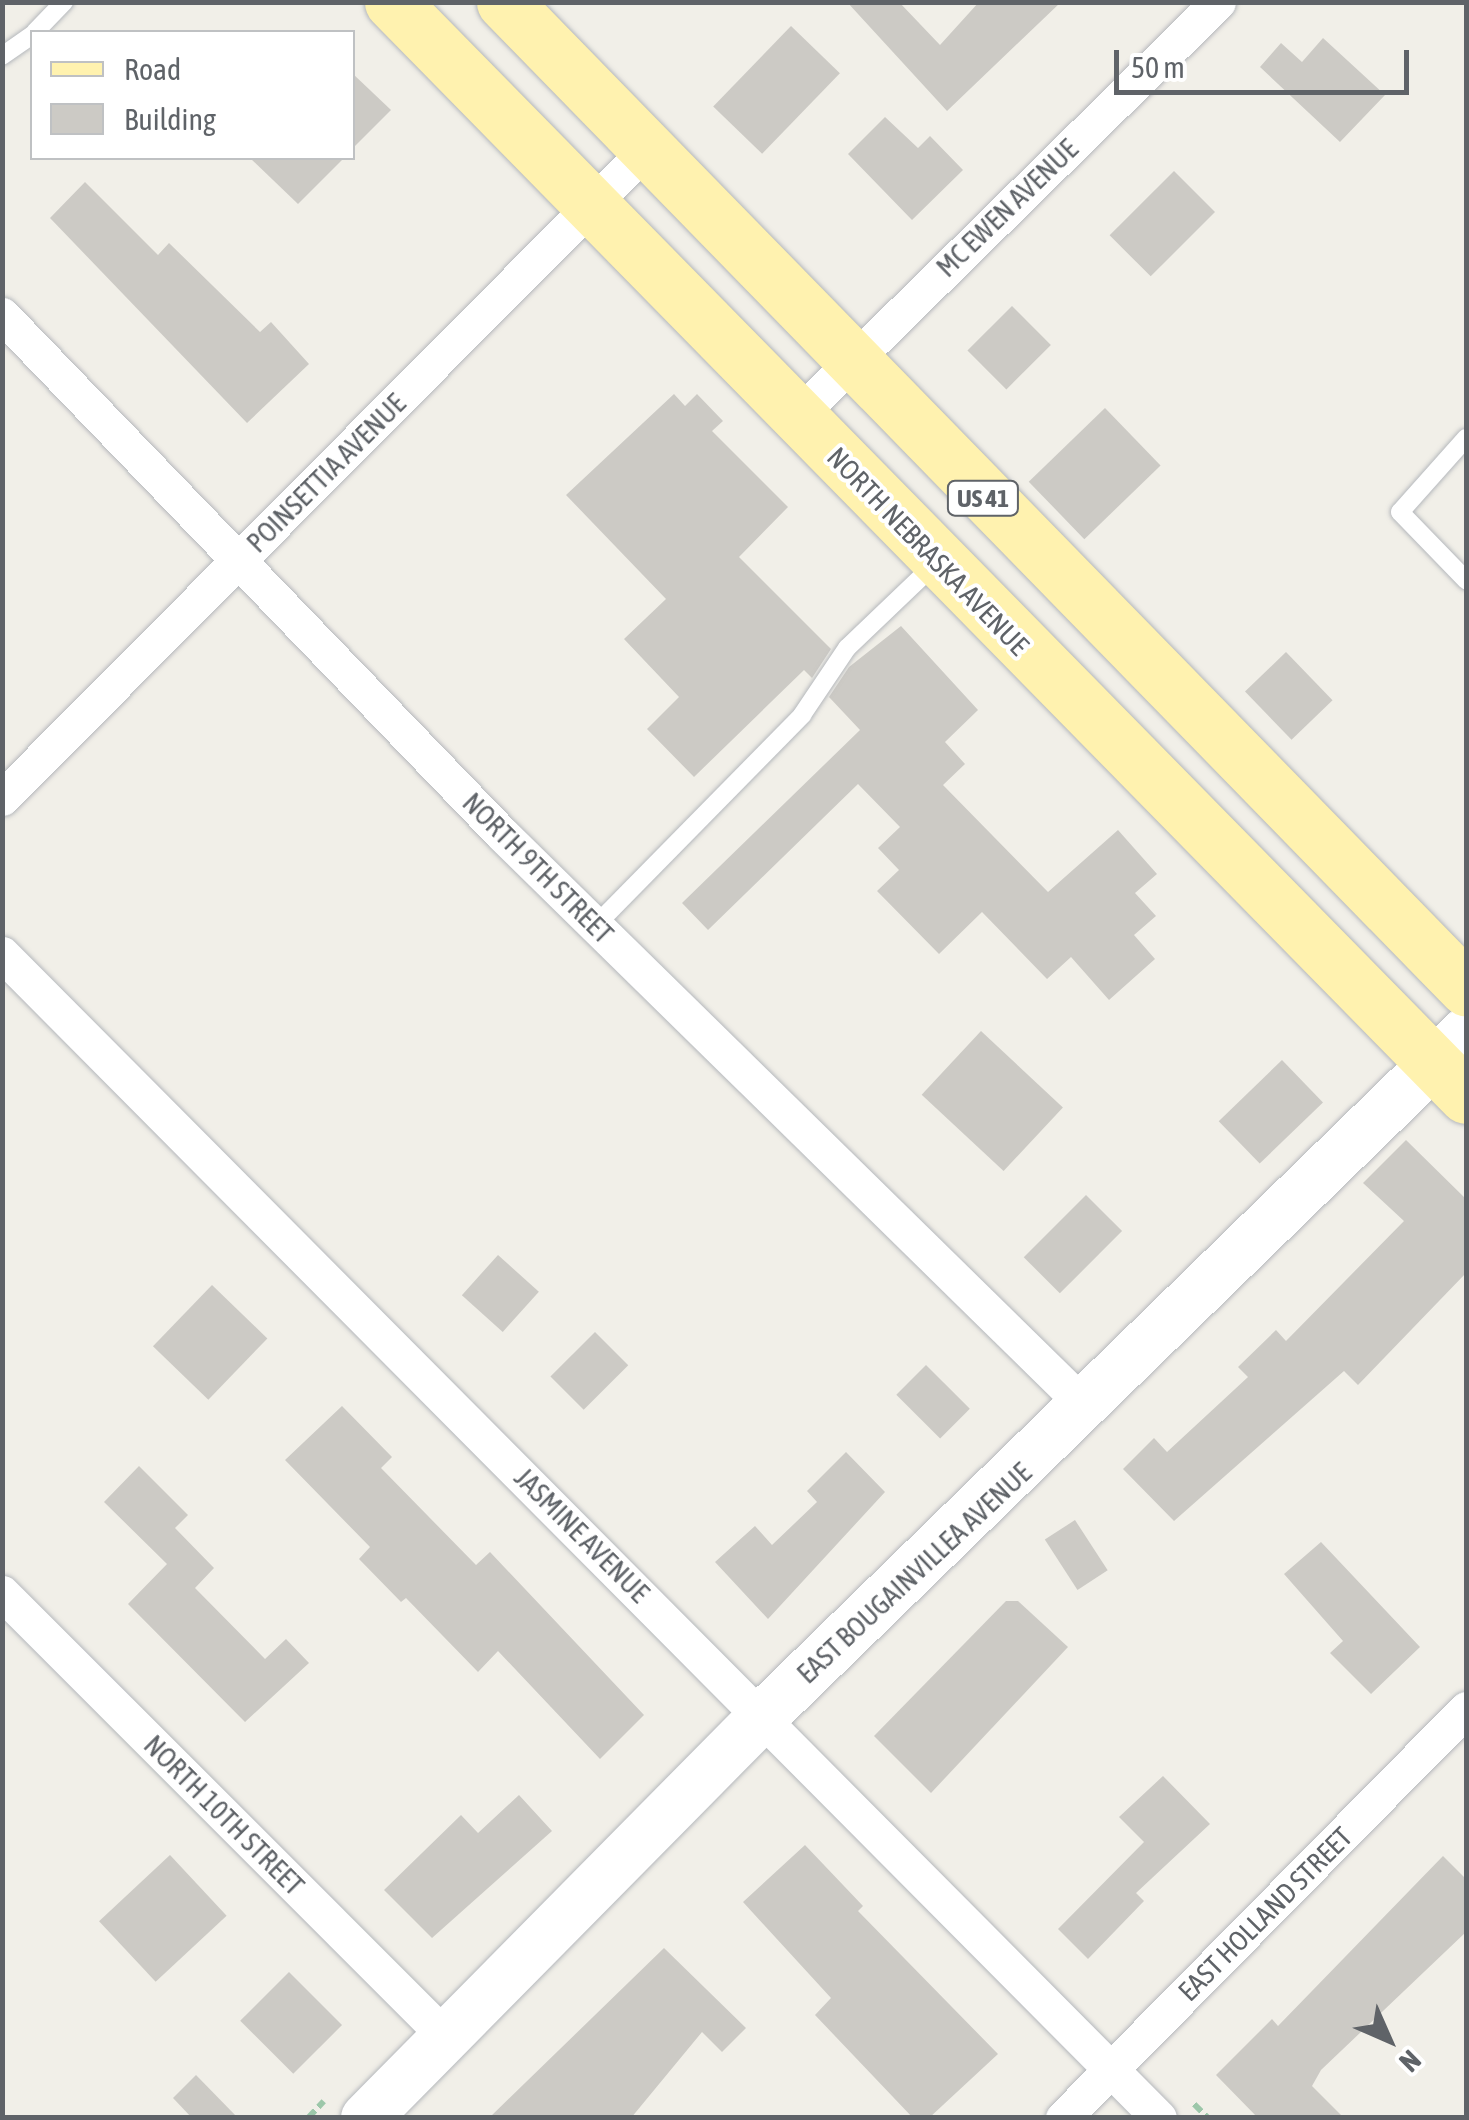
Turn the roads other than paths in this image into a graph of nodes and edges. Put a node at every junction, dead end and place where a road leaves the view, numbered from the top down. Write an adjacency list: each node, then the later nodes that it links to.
1 (64, 2): 5 (lane)
2 (392, 2): 9 (main road, NORTH NEBRASKA AVENUE / US 41)
3 (504, 2): 8 (main road, US 41)
4 (1218, 2): 11 (street, MC EWEN AVENUE)
5 (38, 30)
6 (30, 37): 7 (lane)
7 (2, 56)
8 (648, 148): 9 (street, POINSETTIA AVENUE); 11 (main road, US 41)
9 (592, 204): 12 (main road, NORTH NEBRASKA AVENUE / US 41); 14 (street, POINSETTIA AVENUE)
10 (2, 315): 14 (street, NORTH 9TH STREET)
11 (853, 360): 12 (street, MC EWEN AVENUE); 20 (main road, US 41)
12 (798, 415): 15 (main road, NORTH NEBRASKA AVENUE / US 41)
13 (1466, 438): 16 (lane)
14 (243, 556): 17 (street, POINSETTIA AVENUE); 18 (street, NORTH 9TH STREET)
15 (937, 562): 18 (lane); 21 (main road, NORTH NEBRASKA AVENUE / US 41)
16 (1466, 580)
17 (2, 798)
18 (595, 926): 22 (street, NORTH 9TH STREET)
19 (2, 954): 25 (street, JASMINE AVENUE)
20 (1466, 988)
21 (1455, 1064): 22 (street, EAST BOUGAINVILLEA AVENUE)
22 (1088, 1408): 25 (street, EAST BOUGAINVILLEA AVENUE)
23 (2, 1593): 26 (street, NORTH 10TH STREET)
24 (1466, 1710): 27 (street, EAST HOLLAND STREET)
25 (762, 1716): 26 (street, EAST BOUGAINVILLEA AVENUE); 27 (street, JASMINE AVENUE)
26 (446, 2037): 28 (street, EAST BOUGAINVILLEA AVENUE)
27 (1113, 2070): 29 (street, EAST HOLLAND STREET); 30 (street, JASMINE AVENUE)
28 (366, 2118)
29 (1063, 2118)
30 (1160, 2118)

